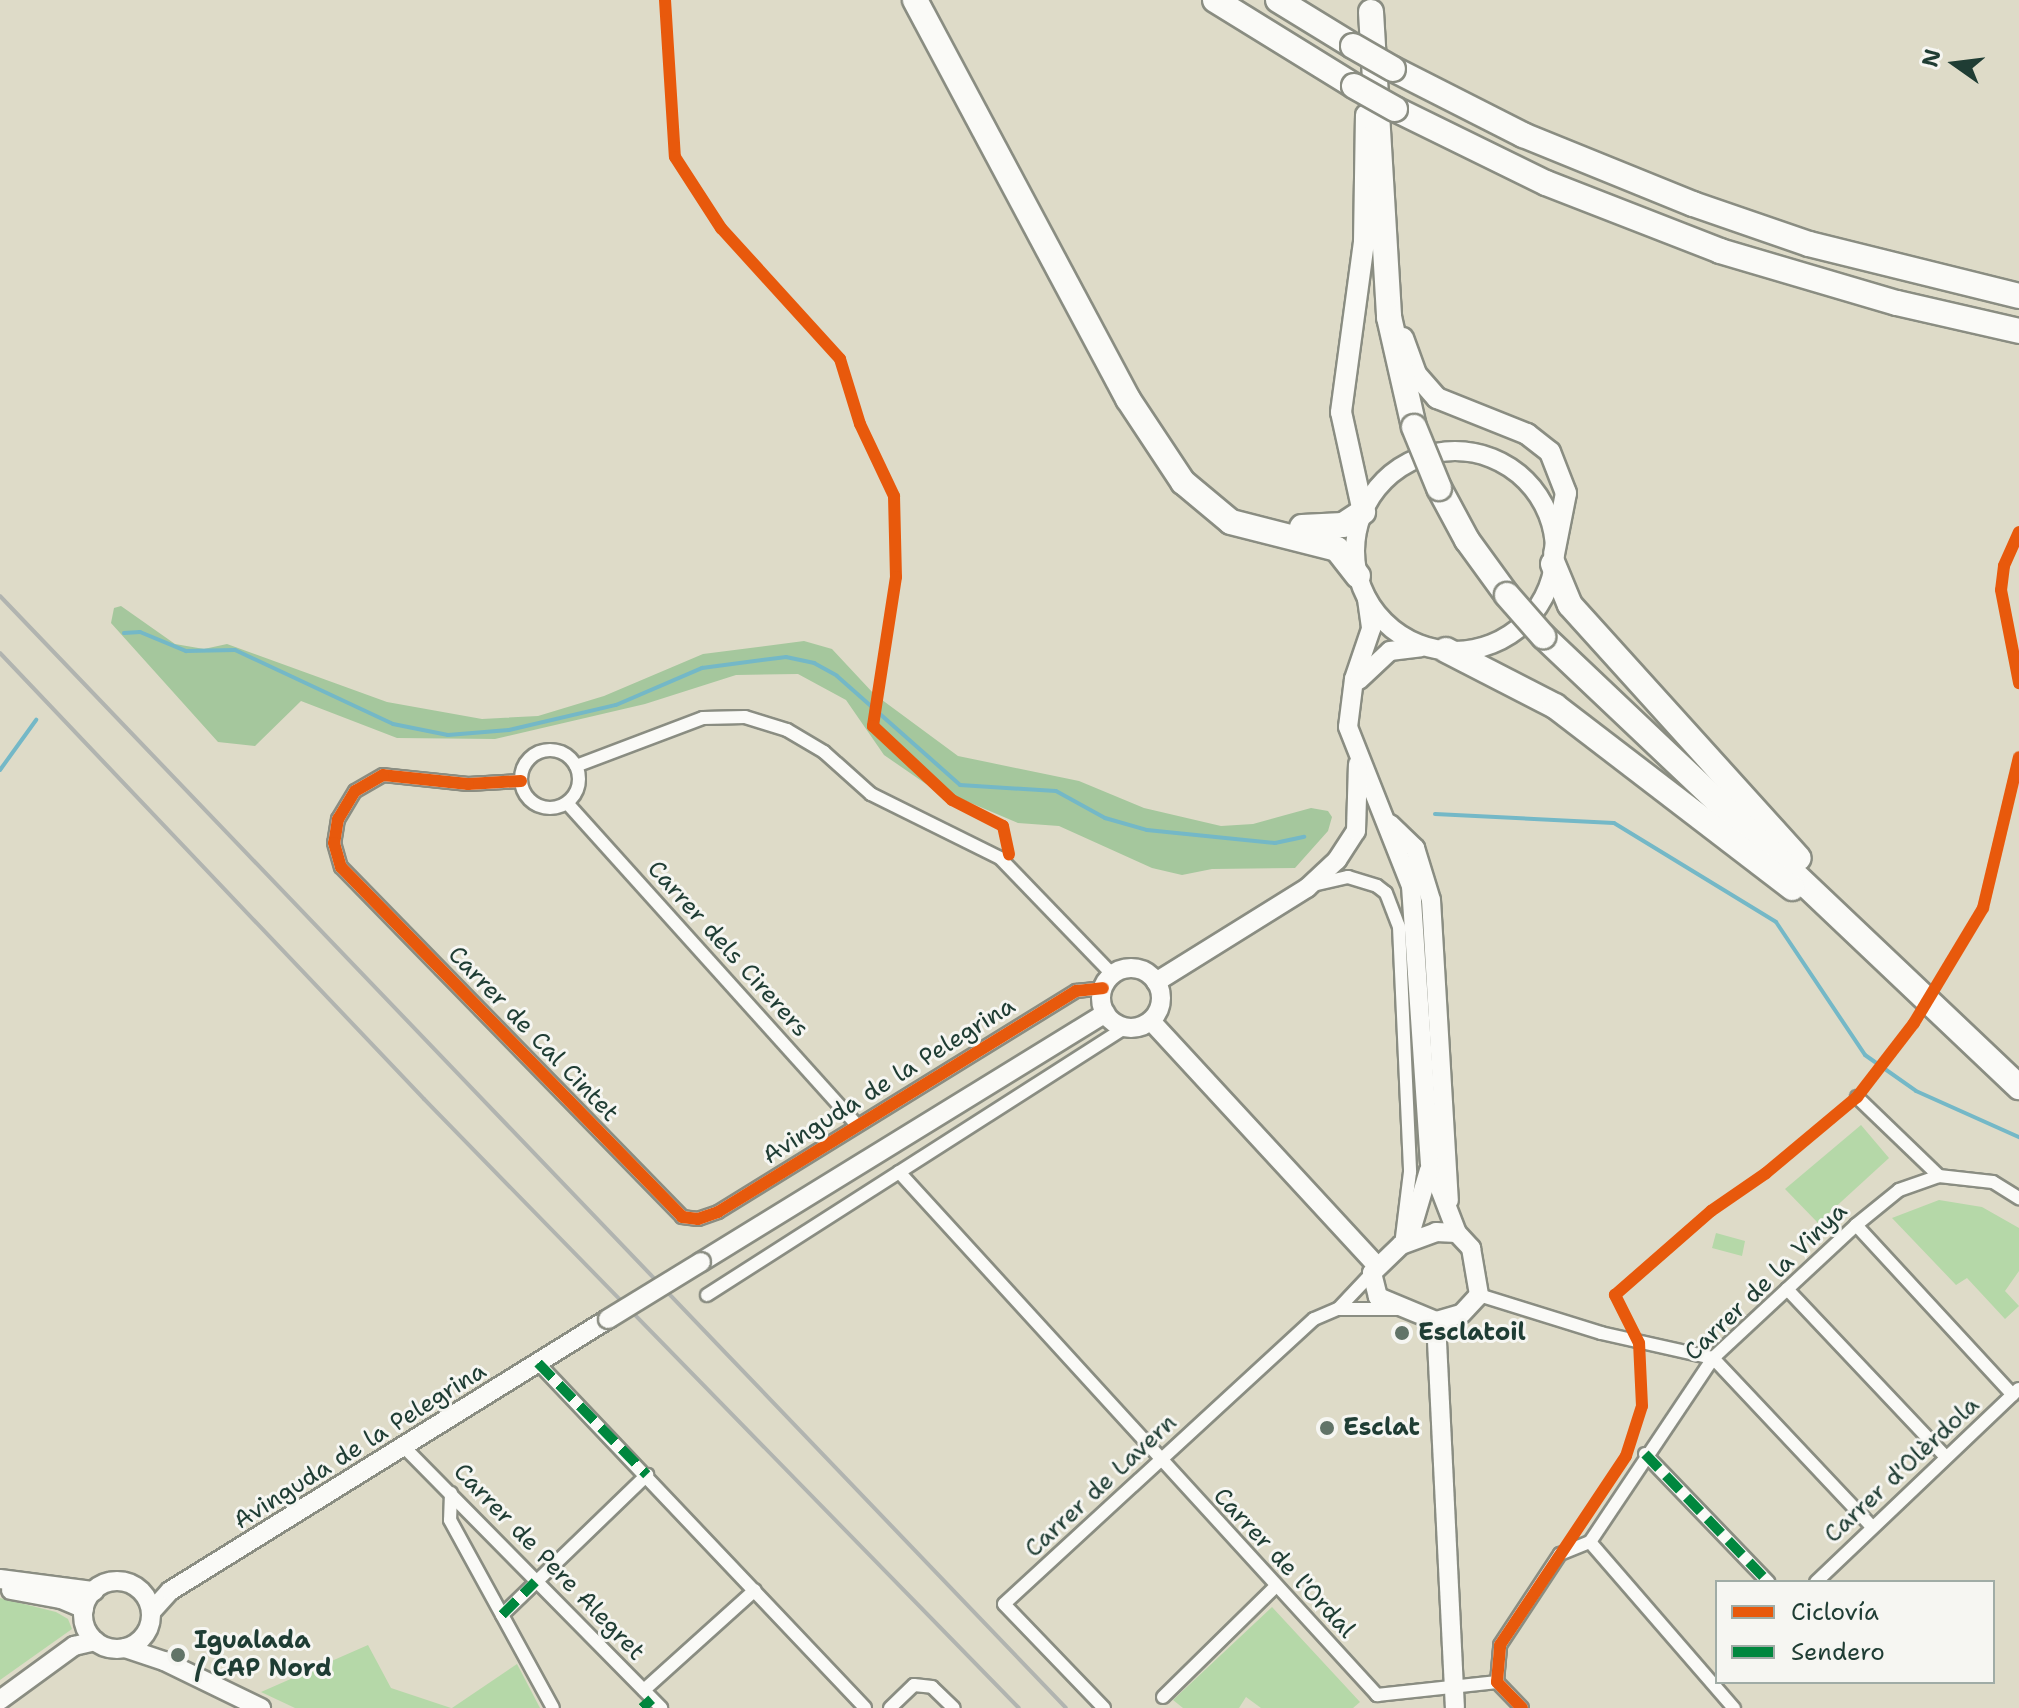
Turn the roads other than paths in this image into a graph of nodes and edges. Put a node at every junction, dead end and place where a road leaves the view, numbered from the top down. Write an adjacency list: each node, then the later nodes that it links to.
1 (915, 0): 10 (highway)
2 (932, 0): 8 (highway)
3 (1215, 0): 7 (highway, bridge)
4 (1278, 0): 6 (highway, bridge)
5 (1370, 6): 8 (main road); 9 (main road); 21 (highway, bridge)
6 (2019, 296)
7 (2019, 331)
8 (1363, 512): 9 (street); 10 (street)
9 (1554, 559): 11 (street); 21 (highway)
10 (1362, 587): 11 (street); 12 (street)
11 (1440, 649): 12 (street); 21 (highway)
12 (1351, 696): 13 (street)
13 (1357, 749): 17 (street); 18 (street)
14 (576, 766): 15 (street); 16 (street); 19 (street)
15 (521, 781): 16 (street); 32 (street, Carrer de Cal Cintet)
16 (567, 803): 27 (street, Carrer dels Cirerers)
17 (1388, 822): 28 (street); 34 (street)
18 (1307, 888): 20 (street); 35 (street)
19 (1108, 982): 20 (street); 22 (street); 27 (street, Avinguda de la Pelegrina)
20 (1156, 982): 23 (street)
21 (1913, 984): 25 (highway)
22 (1105, 1013): 24 (street); 44 (street, Avinguda de la Pelegrina, bridge)
23 (1151, 1021): 24 (street); 36 (street)
24 (1125, 1028): 29 (street)
25 (2019, 1087)
26 (1857, 1097): 30 (street)
27 (857, 1125): 32 (street, Avinguda de la Pelegrina)
28 (1430, 1163): 34 (street); 35 (street)
29 (899, 1172): 38 (street); 49 (street, Carrer de l'Ordal)
30 (1939, 1176): 31 (street); 33 (street, Carrer de la Vinya)
31 (2019, 1198)
32 (698, 1219)
33 (1856, 1225): 37 (street, Carrer de la Vinya); 45 (street)
34 (1455, 1230): 35 (street); 39 (street)
35 (1404, 1243): 36 (street)
36 (1374, 1270): 40 (street, Carrer de Lavern); 41 (street)
37 (1787, 1289): 43 (street, Carrer de la Vinya); 48 (street)
38 (707, 1295)
39 (1479, 1295): 42 (street); 43 (street)
40 (1338, 1309): 41 (street, Carrer de Lavern); 49 (street, Carrer de Lavern)
41 (1397, 1309): 42 (street)
42 (1436, 1321): 75 (street)
43 (1713, 1358): 47 (street, Carrer de la Vinya); 52 (street)
44 (538, 1363): 46 (street, Avinguda de la Pelegrina); 50 (street)
45 (2016, 1392): 48 (street, Carrer d'Olèrdola)
46 (405, 1448): 51 (street, Carrer de Pere Alegret); 62 (street, Avinguda de la Pelegrina)
47 (1645, 1454): 53 (street, Carrer de la Vinya); 55 (street)
48 (1946, 1457): 52 (street, Carrer d'Olèrdola)
49 (1160, 1461): 59 (street, Carrer de l'Ordal); 86 (street, Carrer de Lavern)
50 (647, 1475): 57 (street); 60 (street)
51 (451, 1493): 57 (street, Carrer de Pere Alegret); 65 (street)
52 (1872, 1527): 56 (street, Carrer d'Olèrdola)
53 (1590, 1542): 72 (street); 73 (street, Carrer de la Vinya)
54 (0, 1579): 61 (street, Avinguda de la Pelegrina)
55 (1766, 1580)
56 (1818, 1580)
57 (535, 1582): 65 (street); 77 (street, Carrer de Pere Alegret)
58 (0, 1588): 66 (street)
59 (1274, 1588): 76 (street); 79 (street, Carrer de l'Ordal)
60 (755, 1590): 77 (street); 83 (street)
61 (94, 1591): 63 (street, Avinguda de la Pelegrina); 66 (street)
62 (170, 1591): 63 (street, Avinguda de la Pelegrina); 64 (street, Avinguda de la Pelegrina)
63 (143, 1593): 64 (street)
64 (151, 1612): 67 (street, Avinguda de la Pelegrina)
65 (502, 1615): 81 (street)
66 (84, 1617): 68 (street); 69 (street)
67 (142, 1638): 70 (street); 71 (street)
68 (95, 1641): 69 (street); 70 (street)
69 (74, 1646): 78 (street)
70 (125, 1648): 71 (street)
71 (164, 1661): 80 (street)
72 (1713, 1677)
73 (1497, 1682): 75 (street); 88 (street)
74 (1718, 1684): 89 (street)
75 (1455, 1686): 79 (street); 87 (street)
76 (1163, 1697)
77 (652, 1699): 82 (street)
78 (0, 1700)
79 (1377, 1701)
80 (261, 1708)
81 (553, 1708)
82 (642, 1708)
83 (865, 1708)
84 (890, 1708): 85 (street)
85 (954, 1708)
86 (1104, 1708)
87 (1455, 1708)
88 (1522, 1708)
89 (1734, 1708)

